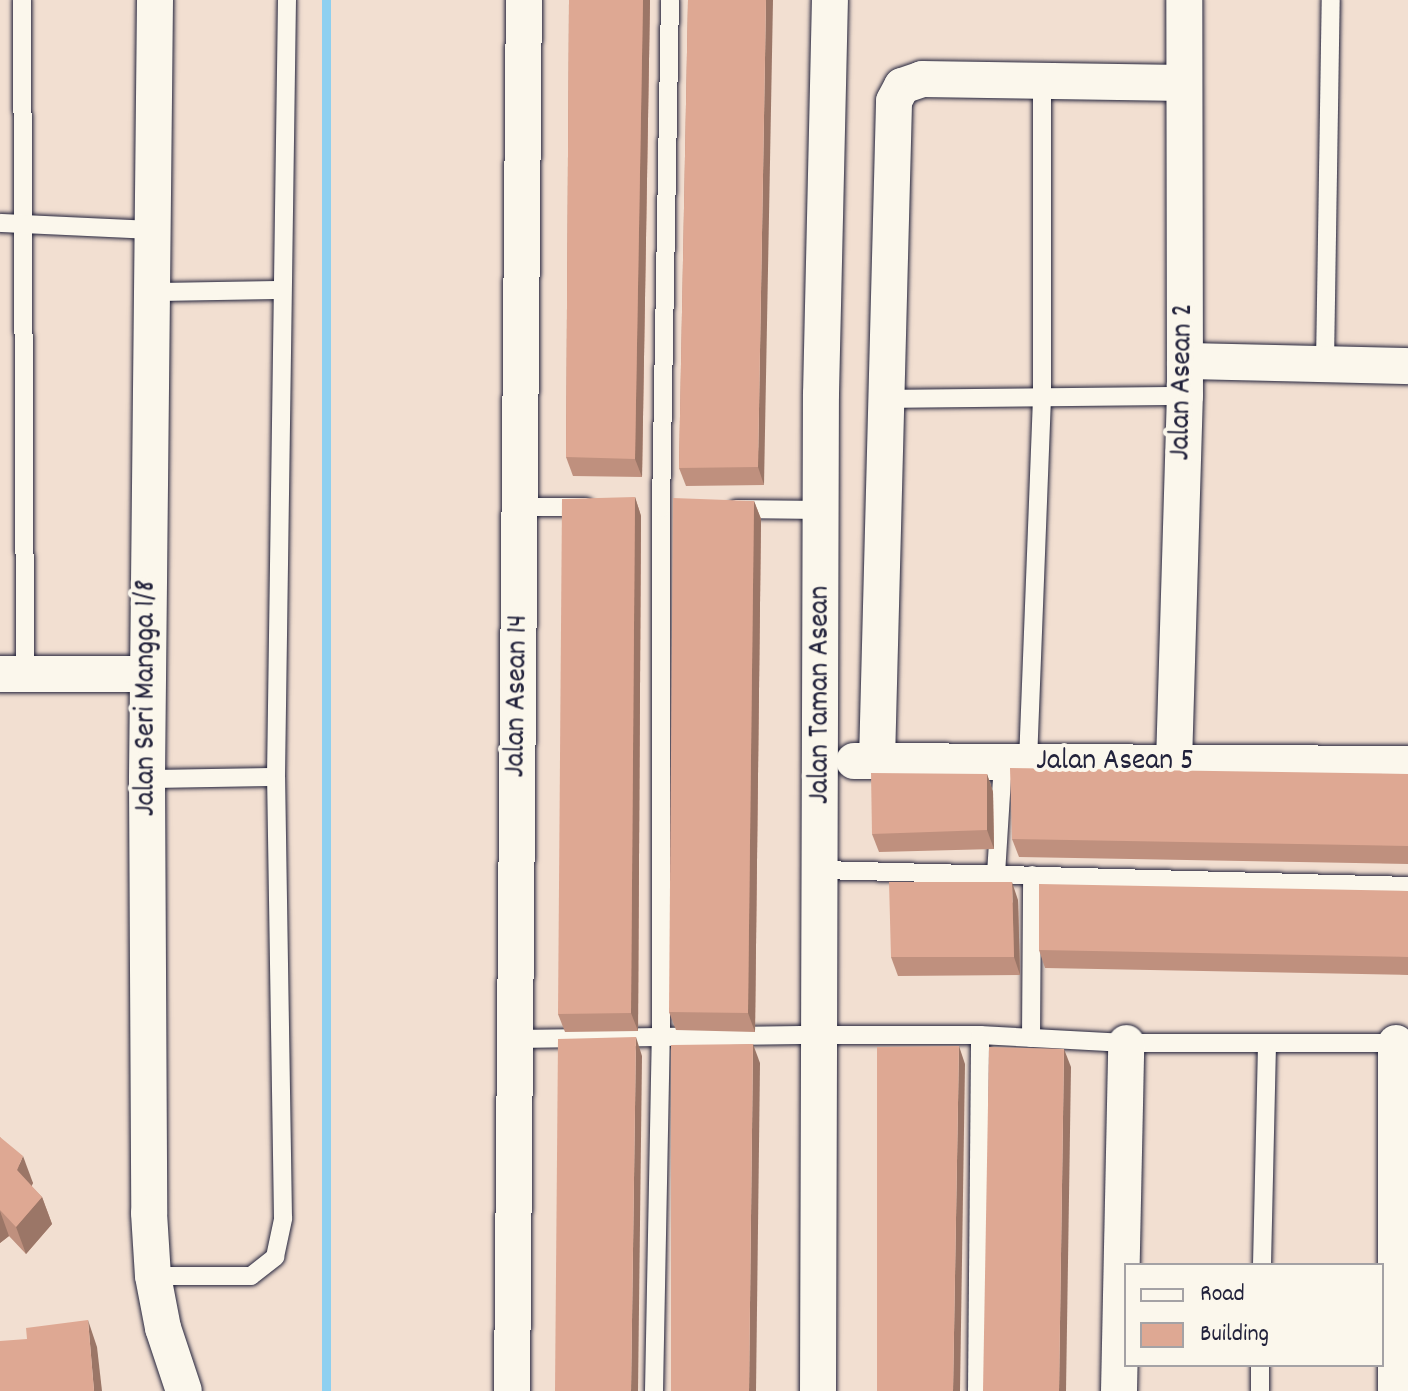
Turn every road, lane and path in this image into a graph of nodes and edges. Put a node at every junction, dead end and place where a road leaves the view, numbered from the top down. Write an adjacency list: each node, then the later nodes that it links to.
1 (22, 0): 12 (lane)
2 (155, 0): 13 (street, Jalan Seri Mangga 1/8)
3 (287, 0): 14 (lane)
4 (524, 0): 21 (street, Jalan Asean 14)
5 (670, 0): 40 (lane)
6 (830, 0): 24 (street, Jalan Taman Asean)
7 (1184, 0): 10 (street, Jalan Asean 2)
8 (1331, 0): 16 (lane)
9 (1042, 83): 10 (street); 19 (street); 20 (lane)
10 (1184, 83): 18 (street, Jalan Asean 2)
11 (0, 223): 12 (lane)
12 (22, 226): 13 (lane); 25 (lane)
13 (154, 230): 15 (street, Jalan Seri Mangga 1/8)
14 (282, 290): 15 (lane); 32 (lane)
15 (153, 292): 26 (street, Jalan Seri Mangga 1/8)
16 (1325, 363): 17 (street); 18 (street)
17 (1408, 366)
18 (1185, 379): 20 (lane); 30 (street, Jalan Asean 2)
19 (886, 399): 20 (lane); 27 (street)
20 (1042, 400): 29 (lane)
21 (521, 507): 22 (lane); 42 (street, Jalan Asean 14)
22 (599, 507)
23 (709, 508): 24 (lane)
24 (821, 510): 28 (street, Jalan Taman Asean)
25 (13, 672): 26 (street)
26 (148, 674): 33 (street, Jalan Seri Mangga 1/8)
27 (877, 761): 28 (street, Jalan Asean 5); 29 (street, Jalan Asean 5)
28 (823, 762): 34 (street, Jalan Taman Asean)
29 (1015, 762): 30 (street, Jalan Asean 5); 35 (lane)
30 (1174, 763): 31 (street, Jalan Asean 5)
31 (1408, 764)
32 (276, 777): 33 (lane); 47 (lane)
33 (147, 779): 47 (street, Jalan Seri Mangga 1/8)
34 (822, 870): 35 (lane); 38 (street, Jalan Taman Asean)
35 (996, 874): 36 (lane)
36 (1032, 875): 37 (lane); 41 (lane)
37 (1408, 886)
38 (819, 1035): 39 (lane); 40 (lane); 52 (street, Jalan Taman Asean)
39 (980, 1035): 41 (lane); 53 (lane)
40 (661, 1037): 42 (lane); 51 (lane)
41 (1031, 1038): 43 (lane)
42 (515, 1039): 50 (street, Jalan Asean 14)
43 (1126, 1043): 44 (lane); 54 (street)
44 (1267, 1043): 45 (lane); 46 (lane)
45 (1402, 1043): 56 (street)
46 (1262, 1263)
47 (153, 1276): 49 (street, Jalan Seri Mangga 1/8)
48 (1260, 1367): 55 (lane)
49 (184, 1391)
50 (512, 1391)
51 (654, 1391)
52 (818, 1391)
53 (977, 1391)
54 (1119, 1391)
55 (1260, 1391)
56 (1396, 1391)

